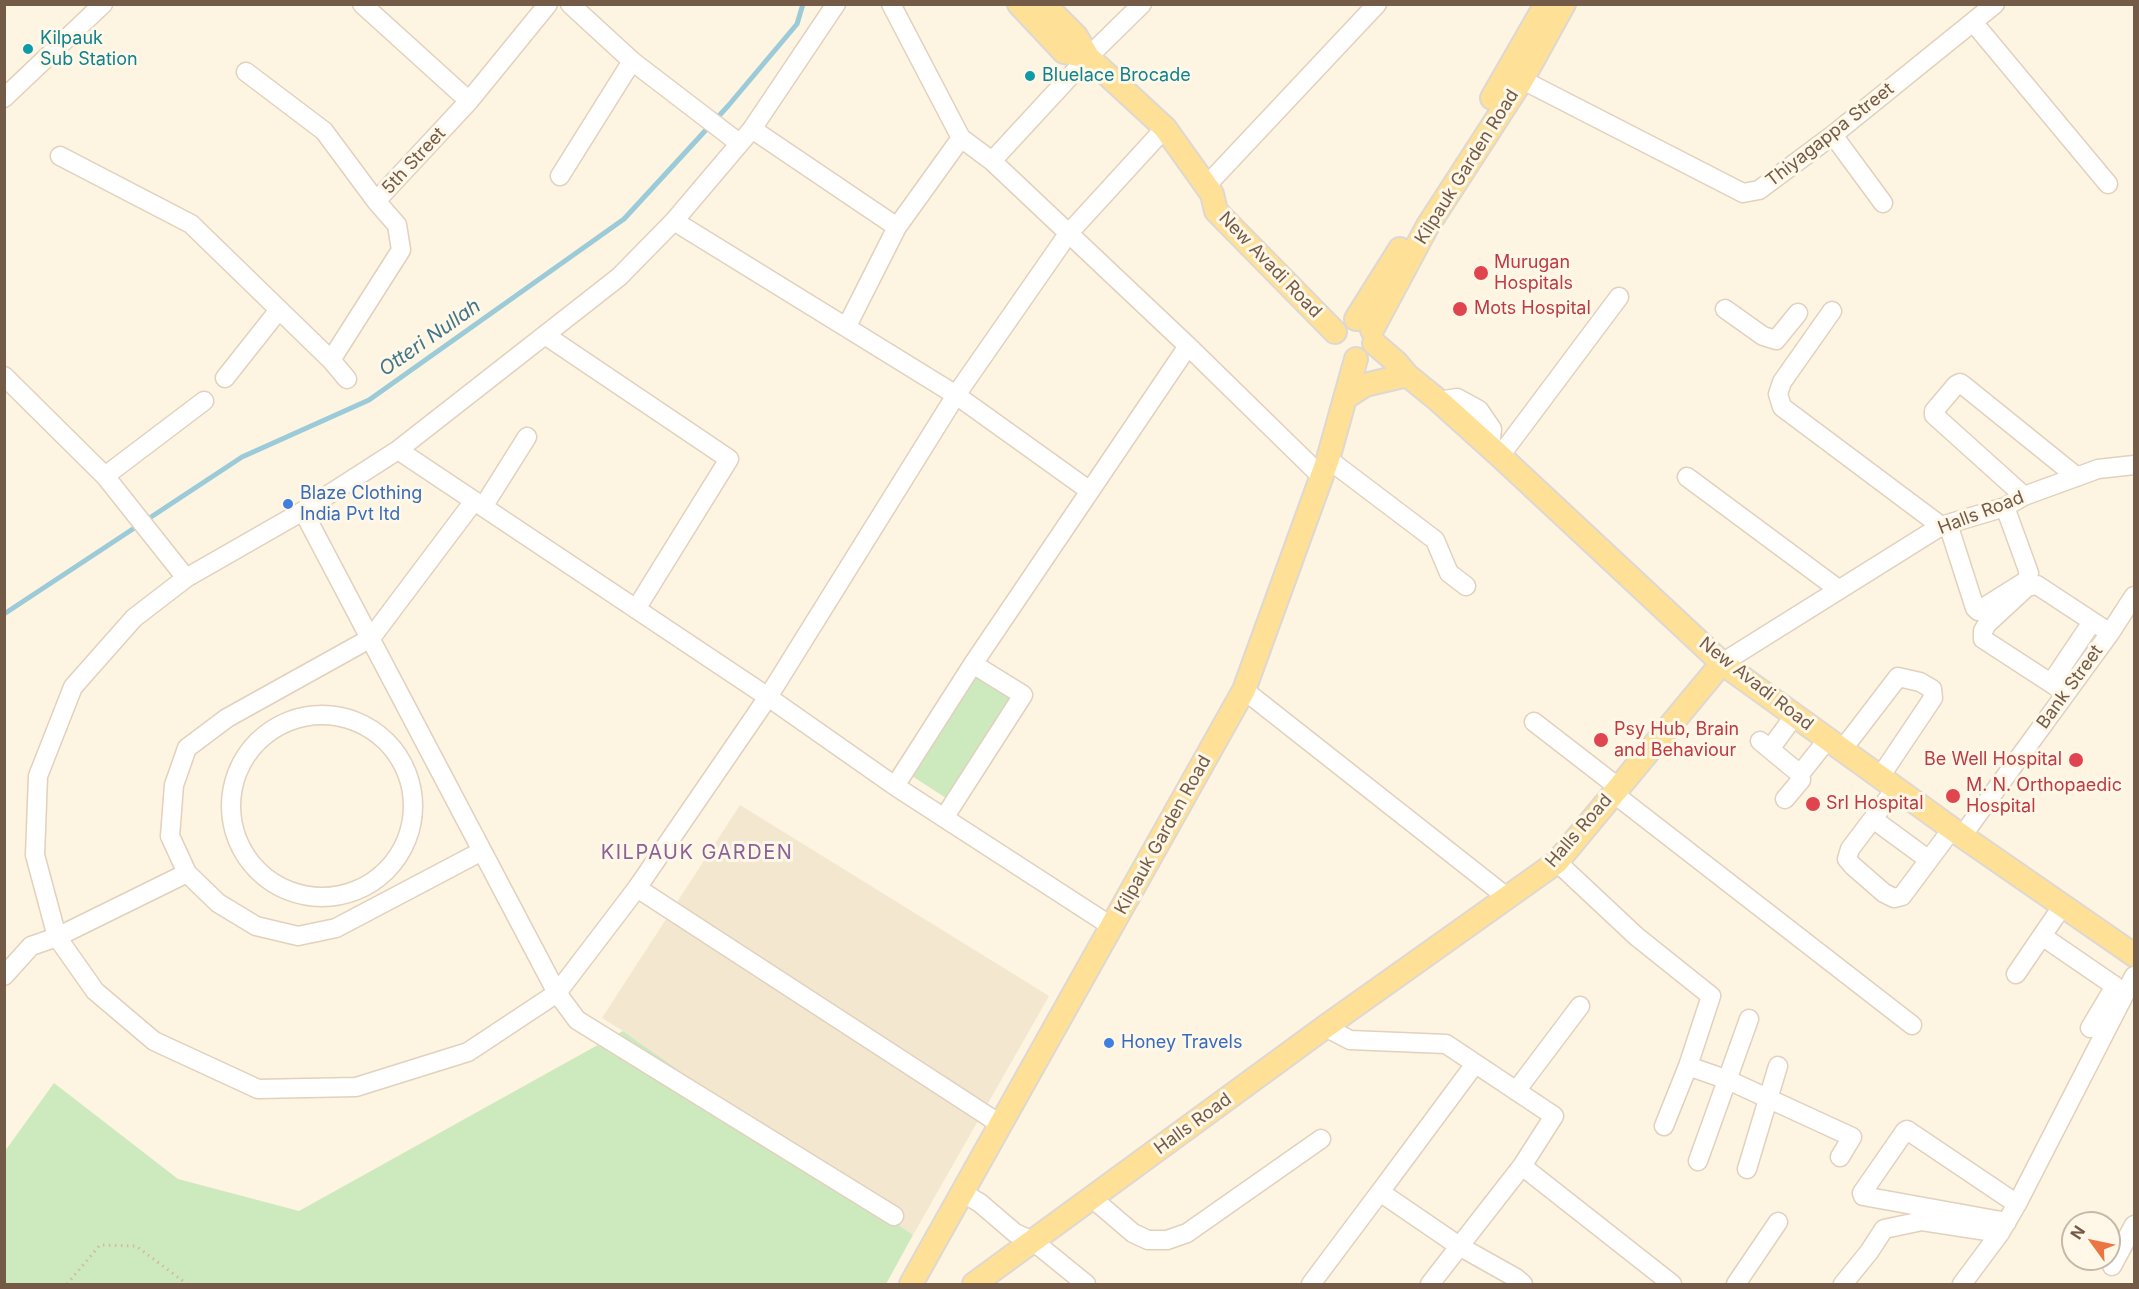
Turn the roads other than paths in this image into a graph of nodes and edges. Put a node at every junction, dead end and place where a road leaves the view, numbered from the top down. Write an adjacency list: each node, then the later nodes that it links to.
1 (103, 4): 19 (street)
2 (363, 4): 20 (street)
3 (548, 4): 20 (street, 5th Street)
4 (570, 4): 16 (street)
5 (836, 4): 22 (street)
6 (891, 4): 25 (street)
7 (1019, 4): 15 (main road, New Avadi Road)
8 (1044, 4): 15 (main road, New Avadi Road)
9 (1143, 4): 15 (street)
10 (1377, 4): 30 (street)
11 (1546, 4): 18 (main road, Kilpauk Garden Road)
12 (1564, 4): 18 (main road, Kilpauk Garden Road)
13 (1995, 4): 14 (street, Thiyagappa Street)
14 (1973, 22): 23 (street, Thiyagappa Street); 29 (street)
15 (1088, 57): 21 (main road, New Avadi Road); 27 (street)
16 (632, 61): 24 (street); 28 (street)
17 (246, 72): 31 (street)
18 (1515, 76): 23 (street, Thiyagappa Street); 43 (main road, Kilpauk Garden Road)
19 (4, 98)
20 (469, 101): 31 (street, 5th Street)
21 (1165, 128): 30 (main road, New Avadi Road); 35 (street)
22 (752, 129): 24 (street); 34 (street)
23 (1833, 135): 32 (street)
24 (733, 138): 33 (street)
25 (961, 138): 27 (street); 34 (street)
26 (60, 156): 38 (street)
27 (992, 161): 35 (street)
28 (560, 176)
29 (2108, 184)
30 (1209, 190): 43 (main road, New Avadi Road)
31 (376, 201): 47 (street, 5th Street)
32 (1883, 203)
33 (674, 221): 41 (street); 42 (street)
34 (897, 227): 41 (street)
35 (1068, 234): 45 (street); 52 (street)
36 (1619, 297): 57 (street)
37 (1725, 309): 44 (street)
38 (278, 311): 47 (street); 50 (street)
39 (1832, 311): 46 (street)
40 (1798, 313): 44 (street)
41 (847, 326): 52 (street)
42 (545, 335): 56 (street); 73 (street)
43 (1357, 338): 48 (main road, New Avadi Road); 53 (main road, Kilpauk Garden Road)
44 (1776, 340): 46 (street)
45 (1188, 346): 59 (street); 63 (street)
46 (1800, 357): 68 (street)
47 (331, 360): 51 (street)
48 (1407, 375): 53 (main road); 57 (main road, New Avadi Road)
49 (4, 376): 60 (street)
50 (225, 378)
51 (347, 379)
52 (956, 395): 63 (street); 83 (street)
53 (1345, 398): 59 (main road, Kilpauk Garden Road)
54 (204, 400): 60 (street)
55 (527, 437): 65 (street)
56 (398, 450): 65 (street); 67 (street)
57 (1495, 452): 79 (main road, New Avadi Road)
58 (2134, 465): 62 (street, Halls Road)
59 (1325, 468): 70 (street); 82 (main road, Kilpauk Garden Road)
60 (105, 476): 69 (street)
61 (1687, 477): 71 (street)
62 (2077, 477): 64 (street, Halls Road); 64 (street)
63 (1090, 491): 80 (street)
64 (2024, 496): 66 (street, Halls Road)
65 (479, 504): 73 (street); 76 (street)
66 (2005, 507): 68 (street, Halls Road); 68 (street)
67 (303, 510): 69 (street); 76 (street)
68 (1944, 525): 71 (street, Halls Road)
69 (186, 578): 106 (street)
70 (1466, 586)
71 (1838, 589): 79 (street, Halls Road)
72 (2134, 596): 75 (street, Bank Street)
73 (636, 609): 83 (street)
74 (2092, 622): 75 (street); 77 (street); 81 (street)
75 (2110, 633): 78 (street, Bank Street)
76 (371, 638): 87 (street); 100 (street)
77 (2073, 651): 78 (street); 81 (street)
78 (2088, 662): 81 (street, Bank Street)
79 (1722, 663): 84 (main road, New Avadi Road); 92 (main road, Halls Road)
80 (973, 664): 91 (street); 94 (street)
81 (2058, 688): 96 (street, Bank Street)
82 (1244, 690): 102 (street); 104 (main road, Kilpauk Garden Road)
83 (768, 697): 91 (street); 101 (street)
84 (1795, 715): 86 (main road, New Avadi Road); 89 (street)
85 (1534, 722): 92 (street)
86 (1835, 744): 89 (street); 90 (main road, New Avadi Road); 90 (street)
87 (428, 747): 88 (street); 97 (street)
88 (402, 759): 88 (street)
89 (1800, 774): 93 (street)
90 (1888, 783): 95 (street); 96 (main road, New Avadi Road)
91 (895, 786): 94 (street)
92 (1615, 790): 99 (main road, Halls Road); 115 (street)
93 (1785, 799)
94 (944, 818): 104 (street)
95 (1873, 819): 98 (street); 98 (street, Bank Street)
96 (1957, 833): 98 (street, Bank Street); 103 (main road, New Avadi Road)
97 (482, 851): 100 (street); 112 (street)
98 (1929, 860)
99 (1557, 862): 102 (main road, Halls Road); 118 (street)
100 (186, 873): 106 (street)
101 (637, 888): 112 (street); 123 (street)
102 (1508, 898): 116 (main road, Halls Road)
103 (2063, 905): 105 (street); 107 (main road, New Avadi Road)
104 (1112, 926): 123 (main road, Kilpauk Garden Road)
105 (2042, 936): 108 (street); 111 (street)
106 (57, 937): 109 (street); 112 (street)
107 (2134, 955)
108 (2016, 974)
109 (4, 976)
110 (2134, 976): 111 (street)
111 (2121, 990): 134 (street)
112 (557, 993): 135 (street)
113 (1580, 1006): 121 (street)
114 (1749, 1019): 120 (street)
115 (1912, 1025)
116 (1325, 1027): 117 (street); 133 (main road, Halls Road)
117 (1475, 1064): 121 (street); 130 (street)
118 (1688, 1066): 120 (street); 124 (street)
119 (1778, 1066): 122 (street)
120 (1728, 1080): 122 (street); 127 (street)
121 (1516, 1091): 128 (street)
122 (1767, 1099): 126 (street); 129 (street)
123 (1000, 1124): 132 (main road, Kilpauk Garden Road)
124 (1664, 1126)
125 (1321, 1139): 133 (street)
126 (1840, 1158)
127 (1698, 1161)
128 (1522, 1166): 140 (street); 148 (street)
129 (1747, 1170)
130 (1380, 1192): 140 (street); 146 (street)
131 (2001, 1192): 134 (street); 137 (street); 137 (street)
132 (963, 1193): 139 (street); 143 (main road, Kilpauk Garden Road)
133 (1092, 1198): 139 (main road, Halls Road)
134 (2017, 1204): 137 (street)
135 (894, 1216)
136 (1778, 1222): 149 (street)
137 (1999, 1225): 150 (street); 151 (street)
138 (2134, 1225): 141 (street)
139 (1033, 1241): 144 (main road); 145 (street)
140 (1459, 1246): 142 (street); 147 (street)
141 (2121, 1249)
142 (1517, 1282)
143 (911, 1284)
144 (974, 1284)
145 (1086, 1284)
146 (1311, 1284)
147 (1430, 1284)
148 (1672, 1284)
149 (1736, 1284)
150 (1843, 1284)
151 (1962, 1284)

